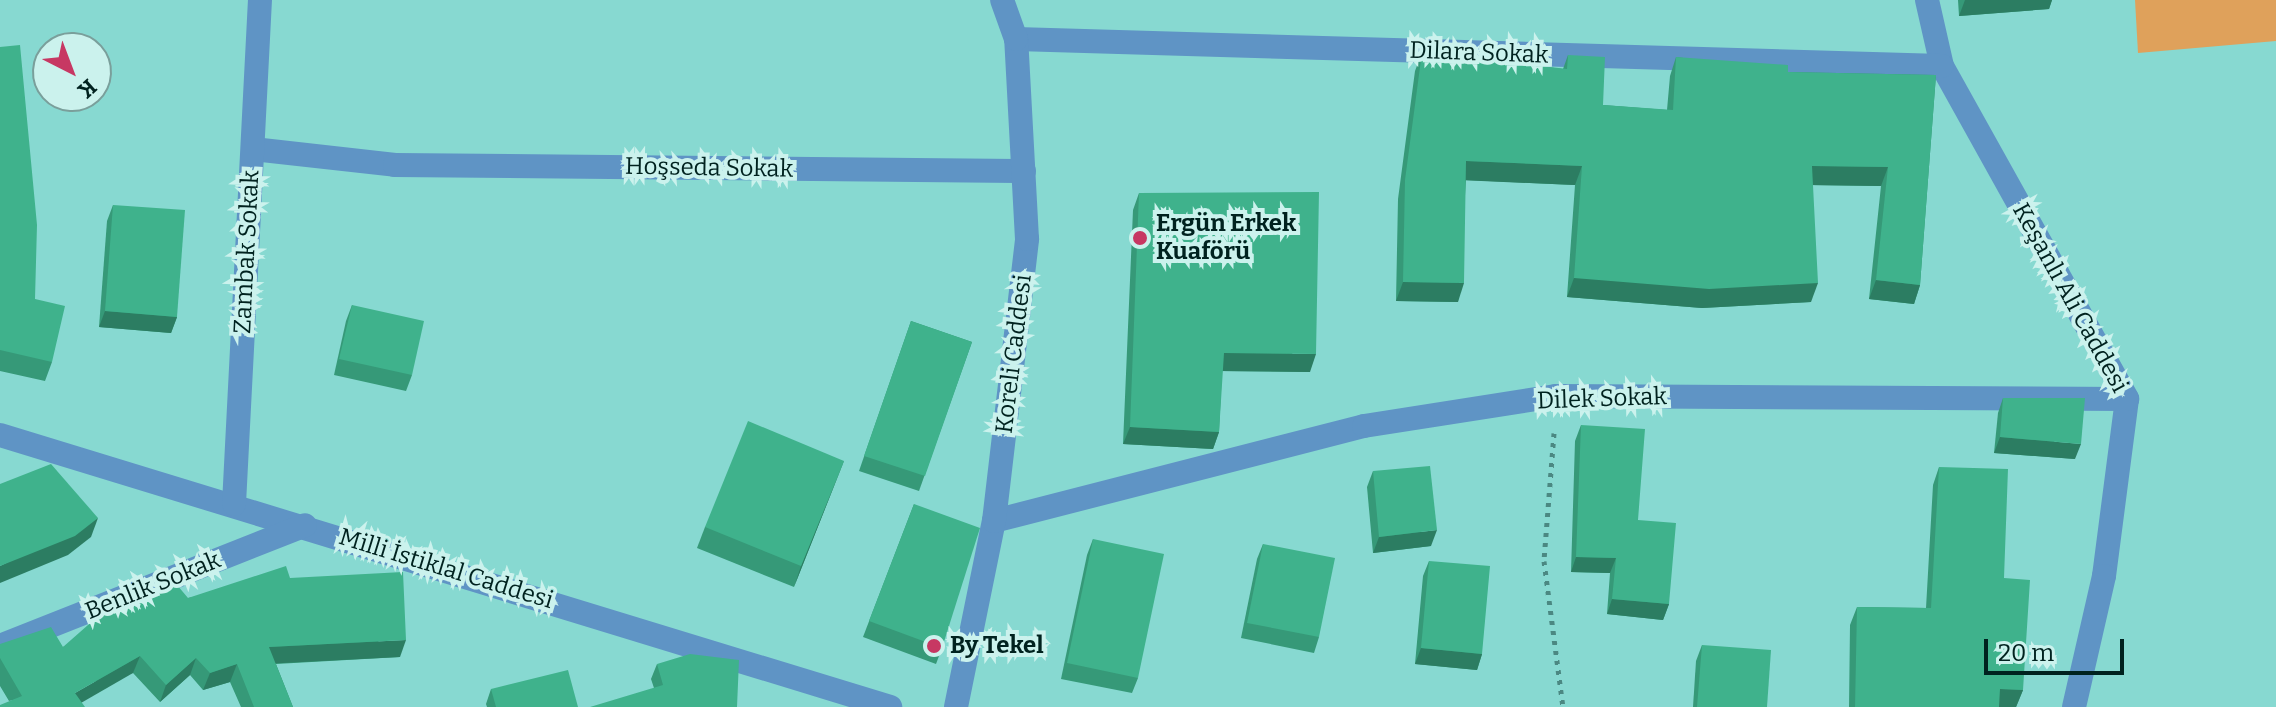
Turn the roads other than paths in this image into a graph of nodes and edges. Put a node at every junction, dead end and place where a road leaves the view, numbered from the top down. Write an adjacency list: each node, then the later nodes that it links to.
1 (260, 0): 6 (street, Zambak Sokak)
2 (1927, 0): 5 (street, Keşanlı Ali Caddesi)
3 (1001, 2): 4 (street, Koreli Caddesi)
4 (1016, 39): 5 (street, Dilara Sokak); 7 (street, Koreli Caddesi)
5 (1942, 66): 8 (street, Keşanlı Ali Caddesi)
6 (253, 149): 7 (street, Hoşseda Sokak); 10 (street, Zambak Sokak)
7 (1024, 171): 11 (street, Koreli Caddesi)
8 (2127, 399): 11 (street, Dilek Sokak); 16 (street, Keşanlı Ali Caddesi)
9 (0, 435): 10 (street, Milli İstiklal Caddesi)
10 (234, 504): 12 (street, Milli İstiklal Caddesi)
11 (994, 521): 15 (street, Koreli Caddesi)
12 (305, 525): 13 (street, Benlik Sokak); 14 (street, Milli İstiklal Caddesi)
13 (0, 646)
14 (890, 707)
15 (956, 707)
16 (2074, 707)

